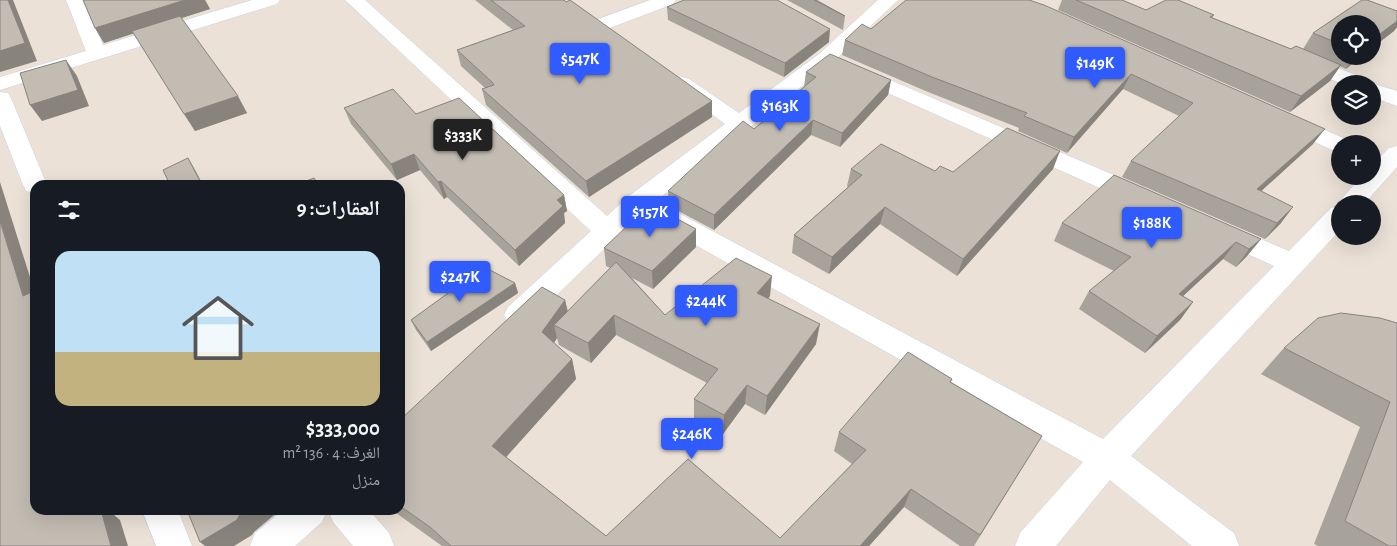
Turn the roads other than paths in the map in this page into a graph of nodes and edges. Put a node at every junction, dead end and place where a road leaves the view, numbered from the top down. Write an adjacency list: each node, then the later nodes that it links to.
1 (75, 0): 8 (street)
2 (271, 0): 8 (street)
3 (354, 0): 26 (street)
4 (667, 0): 6 (street)
5 (889, 0): 9 (street)
6 (601, 25)
7 (1287, 53): 11 (street)
8 (97, 54): 12 (street)
9 (826, 58): 17 (street); 23 (street)
10 (670, 74): 17 (street)
11 (1340, 75)
12 (0, 84)
13 (1381, 92): 15 (street)
14 (0, 98): 20 (street)
15 (1397, 99)
16 (1268, 112): 18 (street)
17 (740, 124): 22 (street)
18 (1331, 140)
19 (1385, 159): 21 (street)
20 (33, 180)
21 (1357, 195)
22 (638, 202): 26 (street); 29 (street)
23 (1159, 204)
24 (1204, 224): 27 (street)
25 (1331, 224): 27 (street)
26 (608, 231): 28 (street)
27 (1294, 264): 29 (street)
28 (500, 332)
29 (1107, 458): 36 (street); 37 (street)
30 (162, 515): 33 (street)
31 (303, 515): 34 (street)
32 (350, 515): 35 (street)
33 (174, 546)
34 (268, 546)
35 (376, 546)
36 (1033, 546)
37 (1221, 546)

